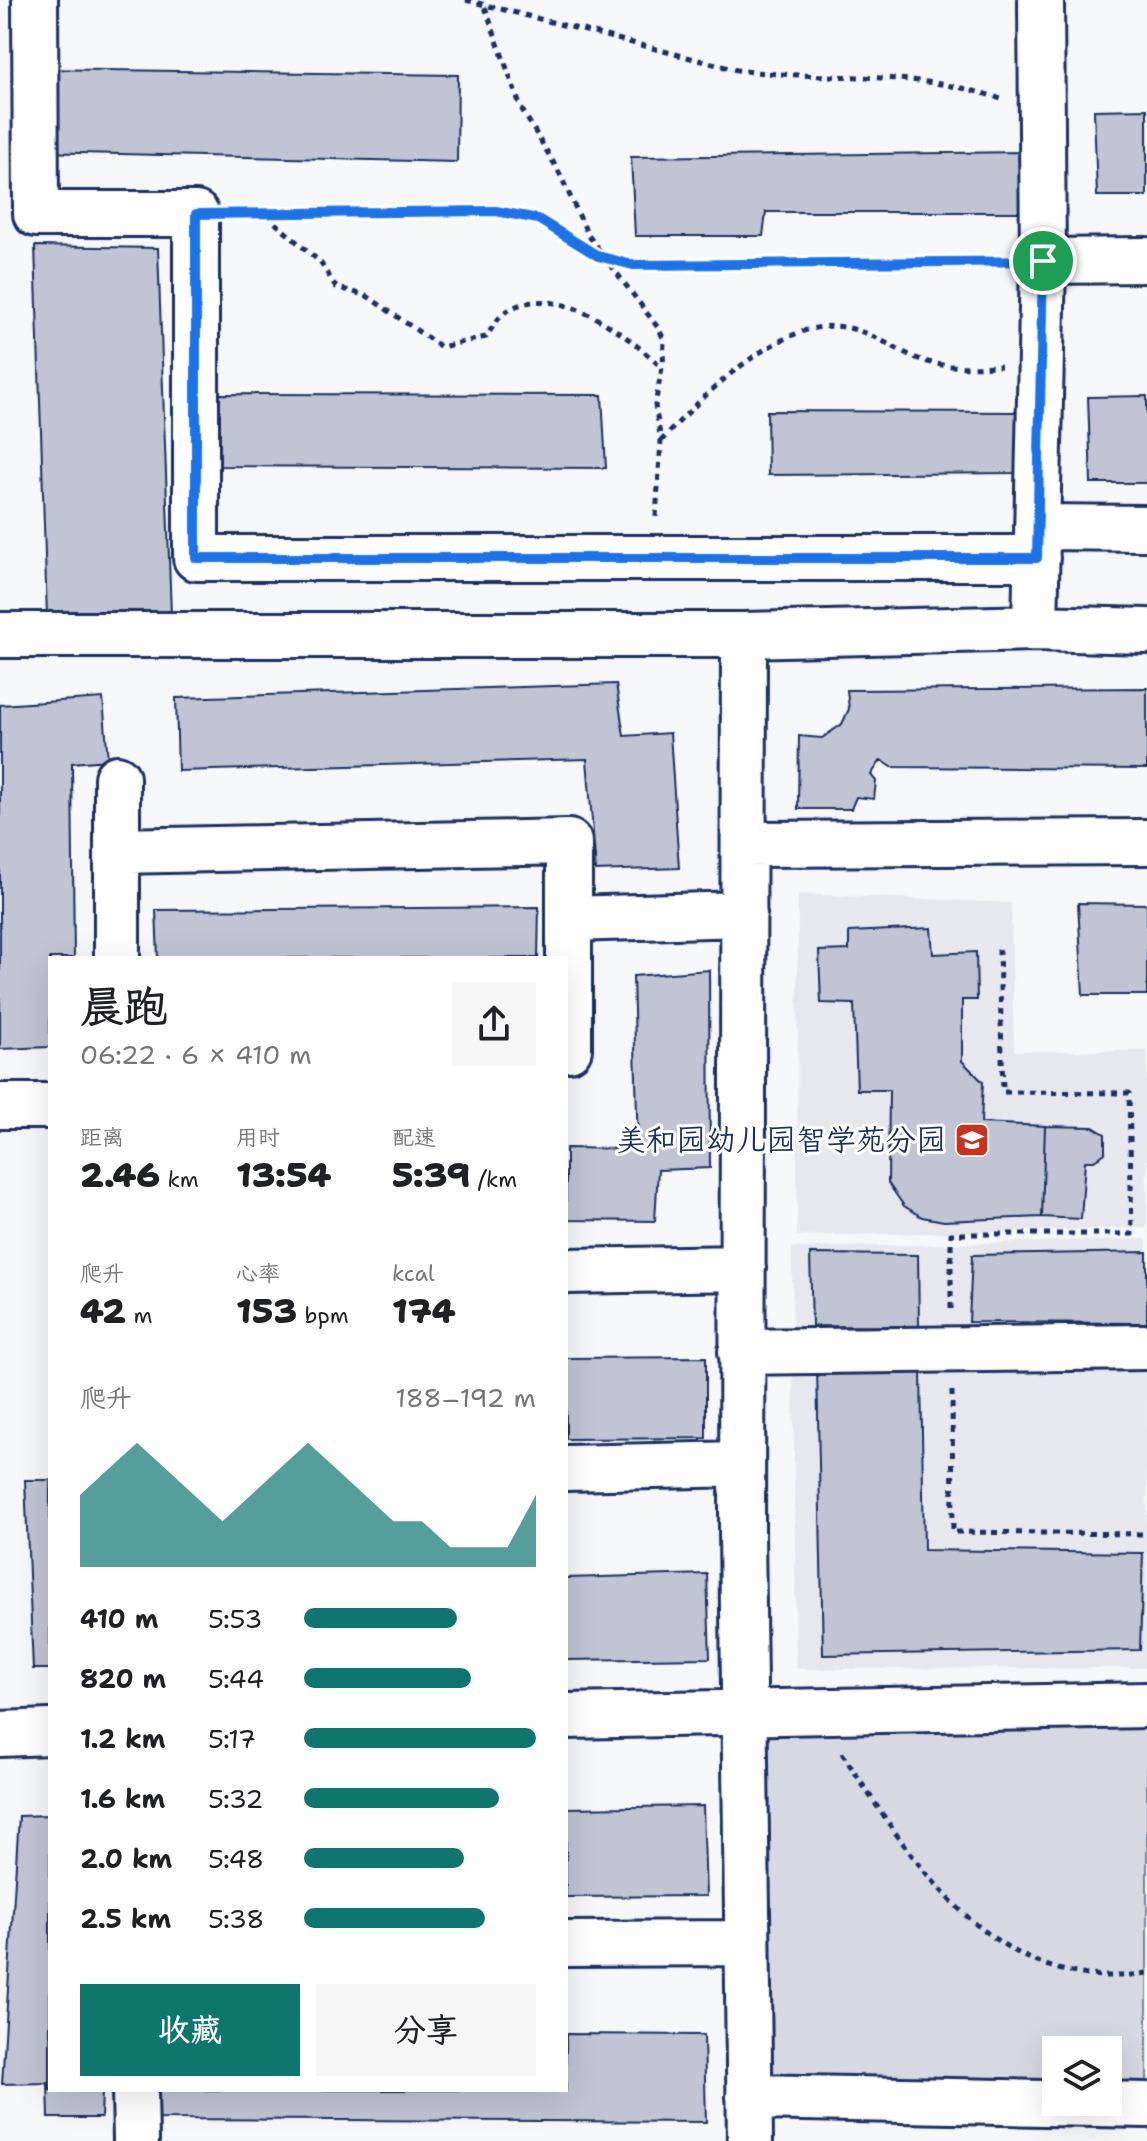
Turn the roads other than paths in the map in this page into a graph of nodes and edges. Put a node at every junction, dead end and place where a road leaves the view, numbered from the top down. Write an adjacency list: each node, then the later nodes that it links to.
1 (35, 0): 6 (street)
2 (1041, 0): 4 (street)
3 (1147, 260): 4 (street)
4 (1043, 261): 6 (street)
5 (1147, 528): 6 (street)
6 (1037, 542): 7 (street)
7 (1035, 628): 8 (street); 10 (street)
8 (1147, 631)
9 (0, 635): 10 (street)
10 (744, 635): 13 (street)
11 (117, 778): 14 (street)
12 (1147, 842): 13 (street)
13 (745, 844): 15 (street)
14 (117, 851): 16 (street); 17 (street)
15 (744, 914): 16 (street); 21 (street)
16 (569, 919): 18 (street)
17 (117, 956)
18 (568, 1049)
19 (0, 1106): 20 (street)
20 (48, 1106)
21 (743, 1268): 22 (street); 24 (street)
22 (568, 1271)
23 (1147, 1347): 24 (street)
24 (741, 1352): 25 (street)
25 (742, 1464): 26 (street); 28 (street)
26 (568, 1468)
27 (1147, 1705): 28 (street)
28 (742, 1711): 29 (street); 32 (street)
29 (568, 1716)
30 (48, 1732): 31 (street)
31 (0, 1734)
32 (747, 1943): 33 (street); 35 (street)
33 (568, 1944)
34 (135, 2092): 37 (street)
35 (749, 2097): 36 (street); 38 (street)
36 (1147, 2105)
37 (136, 2141)
38 (750, 2141)

